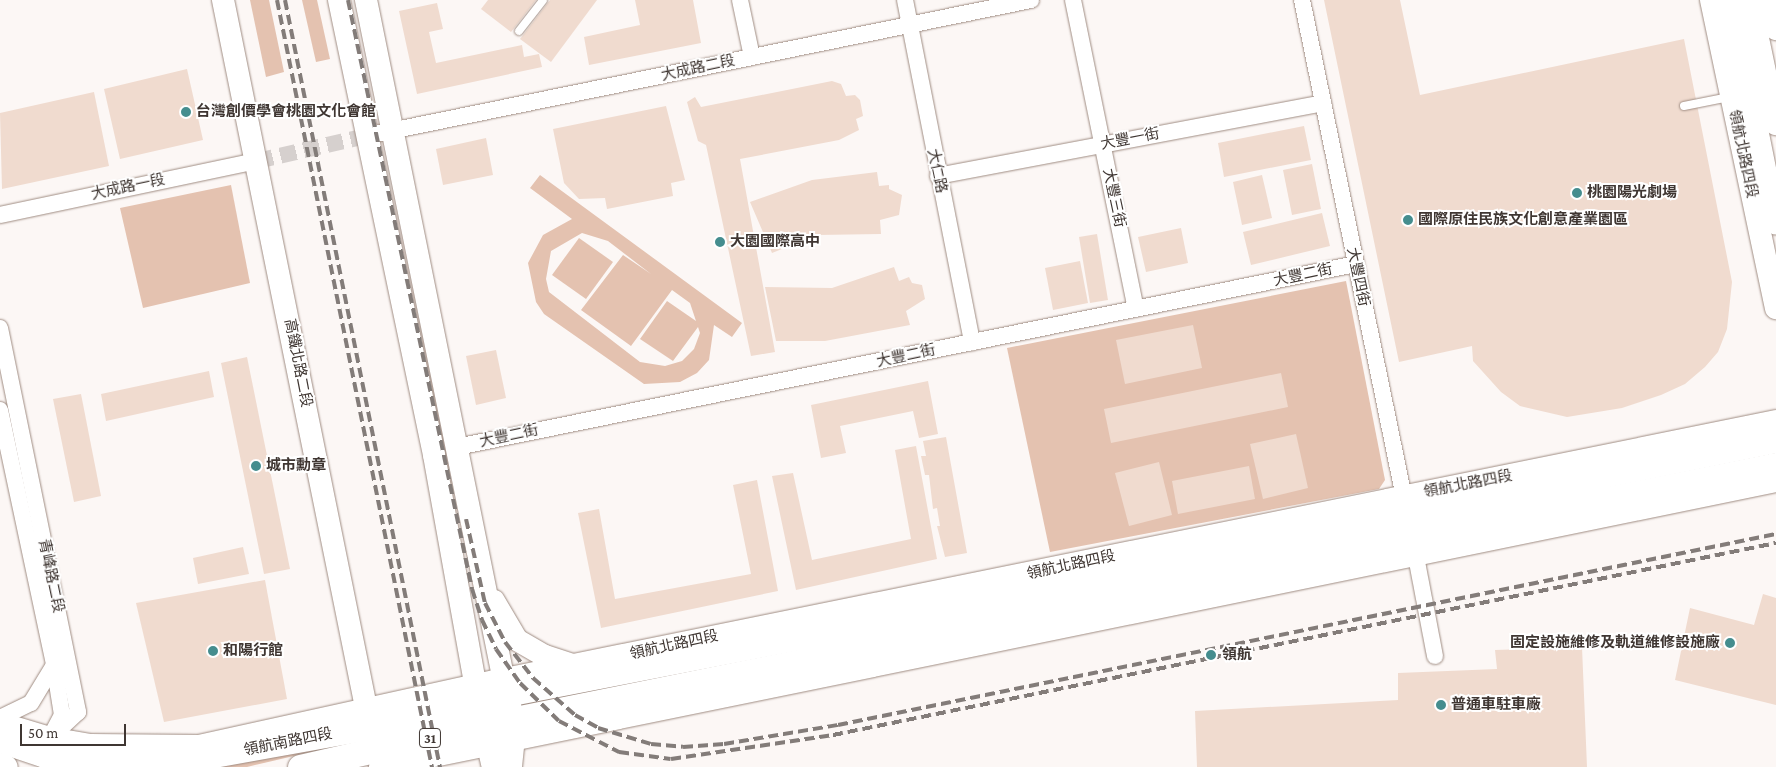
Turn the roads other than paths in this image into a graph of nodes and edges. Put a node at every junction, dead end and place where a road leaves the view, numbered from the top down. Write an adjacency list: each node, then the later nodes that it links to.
1 (224, 0): 25 (street, 高鐵北路二段)
2 (339, 0): 23 (street)
3 (366, 0): 22 (street)
4 (543, 0): 16 (lane)
5 (740, 0): 17 (street)
6 (904, 0): 14 (street, 大仁路)
7 (1031, 0): 14 (street, 大成路二段)
8 (1073, 0): 24 (street, 大豐三街)
9 (1302, 0): 19 (street, 大豐四街)
10 (1711, 0): 18 (street, 領航北路四段)
11 (1731, 0): 28 (street, 領航北路四段)
12 (1750, 0): 21 (street)
13 (1770, 0): 15 (street)
14 (908, 25): 17 (street, 大成路二段); 26 (street, 大仁路)
15 (1776, 29)
16 (519, 31)
17 (752, 57): 22 (street, 大成路二段)
18 (1731, 97): 20 (lane); 30 (street, 領航北路四段)
19 (1323, 103): 24 (street, 大豐一街); 29 (street, 大豐四街)
20 (1684, 106)
21 (1776, 124)
22 (391, 130): 23 (street, 大成路二段); 37 (street)
23 (366, 136): 46 (street)
24 (1103, 145): 26 (street, 大豐一街); 31 (street, 大豐三街)
25 (257, 161): 27 (street, 大成路一段); 50 (street, 高鐵北路二段)
26 (938, 176): 33 (street, 大仁路)
27 (0, 215)
28 (1776, 224)
29 (1356, 264): 31 (street, 大豐二街); 40 (street, 大豐四街)
30 (1776, 308)
31 (1136, 309): 33 (street, 大豐二街)
32 (0, 328): 51 (street, 青峰路二段)
33 (972, 342): 37 (street, 大豐二街)
34 (0, 410): 44 (street, 青峰路二段)
35 (1776, 422): 40 (street, 領航北路四段)
36 (1776, 442): 40 (street, 領航北路四段)
37 (456, 447): 42 (street)
38 (1776, 464): 41 (street, 領航北路四段)
39 (1776, 481): 41 (street, 領航北路四段)
40 (1405, 505): 41 (street, 大豐四街); 45 (street, 領航北路四段); 46 (street, 領航北路四段)
41 (1414, 545): 43 (street, 大豐四街); 46 (street, 領航北路四段)
42 (484, 584): 45 (street); 46 (street)
43 (1435, 656)
44 (54, 666): 47 (street); 51 (street, 青峰路二段)
45 (575, 666): 46 (street, 領航北路四段)
46 (495, 711): 50 (main road, 領航北路四段 / 31); 50 (street, 領航北路四段); 55 (main road); 56 (main road)
47 (0, 718)
48 (0, 723): 51 (street, 領航南路四段 / 31)
49 (0, 740): 51 (main road, 領航南路四段 / 31)
50 (374, 745): 51 (main road, 領航南路四段 / 31); 54 (main road, 領航南路四段 / 31)
51 (46, 754)
52 (0, 766): 53 (main road)
53 (5, 767)
54 (300, 767)
55 (494, 767)
56 (509, 767)

